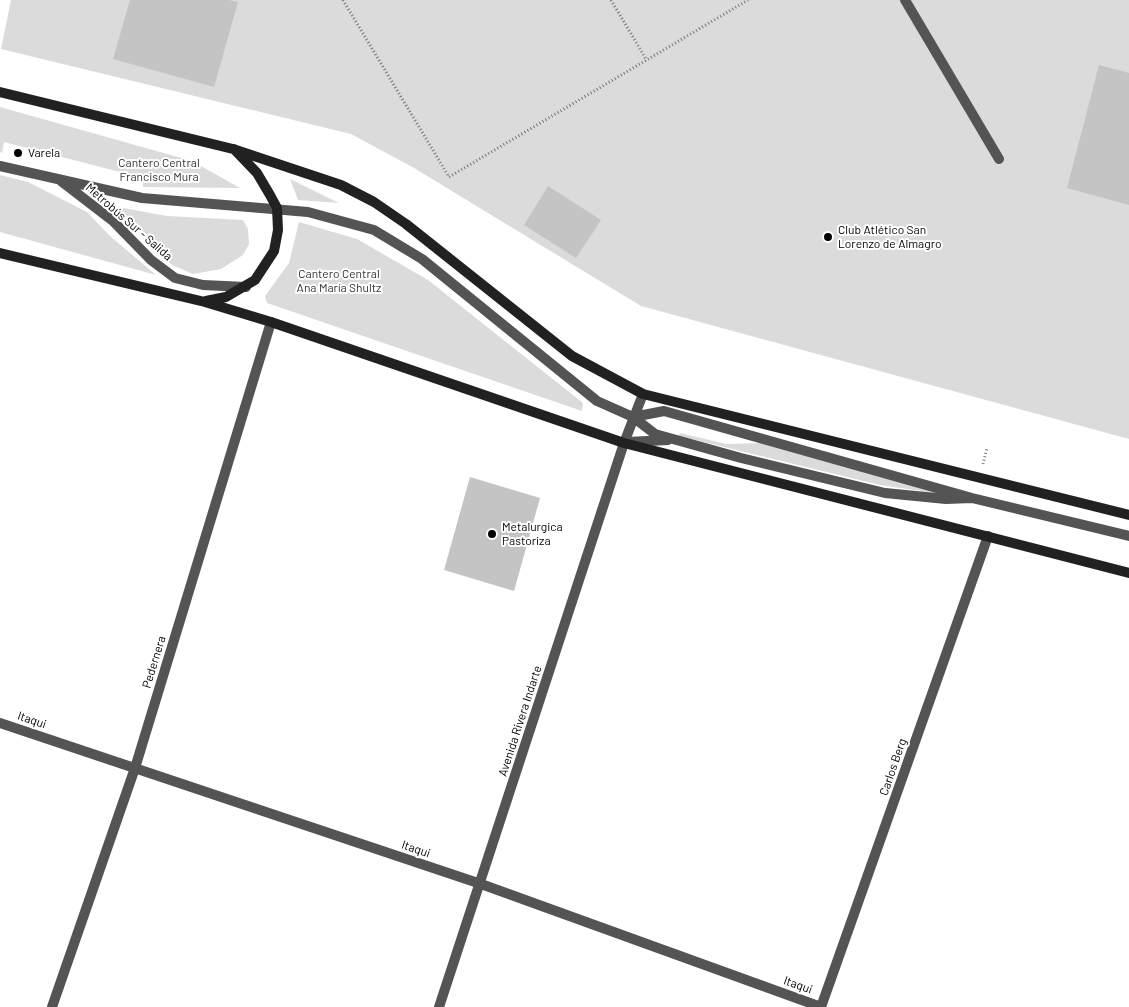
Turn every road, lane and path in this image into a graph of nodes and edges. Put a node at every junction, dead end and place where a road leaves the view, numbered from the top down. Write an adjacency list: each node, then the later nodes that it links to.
1 (343, 0): 5 (path)
2 (611, 0): 5 (path)
3 (748, 0): 5 (path)
4 (905, 0): 8 (street)
5 (646, 59)
6 (0, 92): 7 (main road)
7 (234, 149): 11 (main road); 16 (main road)
8 (999, 159)
9 (0, 166): 10 (street)
10 (56, 178): 11 (street); 13 (street, Metrobús Sur - Salida)
11 (277, 208): 13 (main road); 17 (street)
12 (0, 253): 14 (main road)
13 (246, 287): 14 (main road)
14 (206, 302): 15 (main road)
15 (271, 322): 19 (main road); 26 (street, Pedernera)
16 (643, 394): 17 (street, Avenida Rivera Indarte); 21 (main road)
17 (633, 416): 18 (street); 19 (street, Avenida Rivera Indarte); 20 (street)
18 (672, 440): 19 (street); 20 (street)
19 (624, 443): 22 (main road); 27 (street, Avenida Rivera Indarte)
20 (972, 498): 23 (street)
21 (1129, 515)
22 (988, 536): 24 (main road); 30 (street, Carlos Berg)
23 (1129, 536)
24 (1129, 573)
25 (0, 723): 26 (street, Itaqui)
26 (135, 768): 27 (street, Itaqui); 28 (street, Pedernera)
27 (480, 884): 29 (street, Avenida Rivera Indarte); 30 (street, Itaqui)
28 (52, 1007)
29 (439, 1007)
30 (821, 1007)

